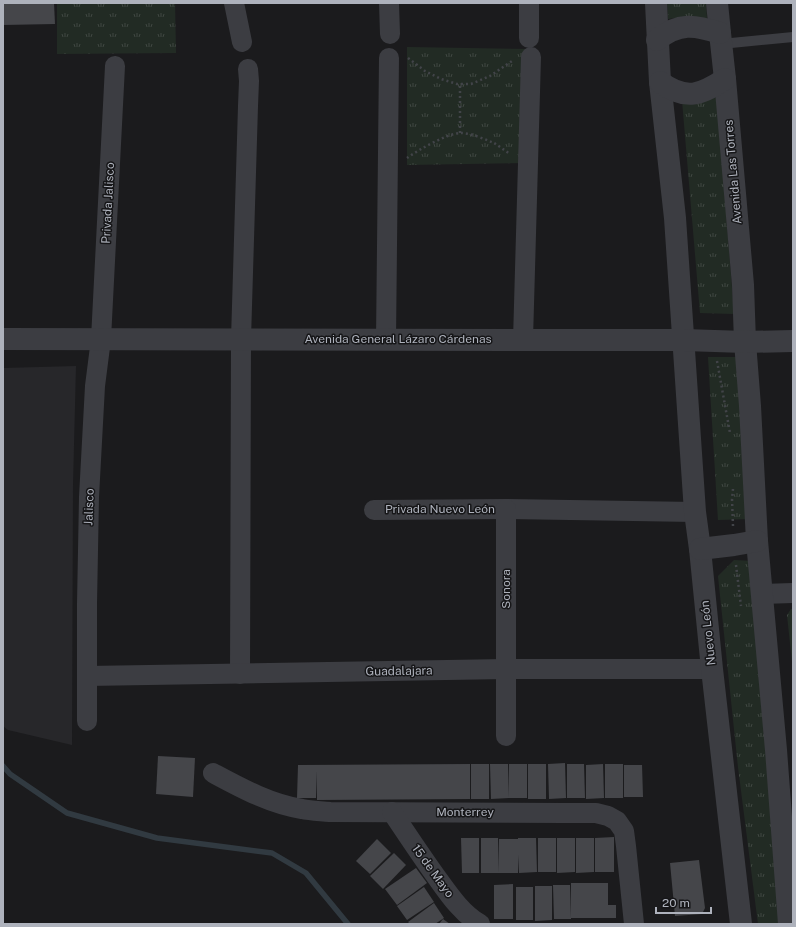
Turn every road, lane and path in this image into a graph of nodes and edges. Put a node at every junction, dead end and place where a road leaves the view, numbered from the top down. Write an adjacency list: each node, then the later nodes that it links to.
1 (234, 3): 10 (street)
2 (389, 3): 6 (street)
3 (529, 3): 11 (street)
4 (656, 3): 9 (street)
5 (717, 3): 8 (street, Avenida Las Torres)
6 (390, 34)
7 (793, 37): 8 (lane)
8 (720, 38): 9 (street); 15 (street, Avenida Las Torres)
9 (657, 40): 16 (street)
10 (242, 42)
11 (530, 47): 17 (path); 20 (street)
12 (398, 57): 17 (path); 24 (street)
13 (115, 66): 22 (street, Privada Jalisco)
14 (248, 69): 23 (street)
15 (726, 79): 16 (street); 29 (street, Avenida Las Torres)
16 (660, 82): 26 (street)
17 (460, 84): 18 (path)
18 (460, 133): 19 (path); 20 (path)
19 (407, 158)
20 (528, 166): 25 (street)
21 (3, 339): 22 (street, Avenida General Lázaro Cárdenas)
22 (100, 339): 23 (street, Avenida General Lázaro Cárdenas); 43 (street, Jalisco)
23 (241, 339): 24 (street, Avenida General Lázaro Cárdenas); 42 (street)
24 (386, 340): 25 (street, Avenida General Lázaro Cárdenas)
25 (523, 340): 26 (street, Avenida General Lázaro Cárdenas)
26 (684, 340): 28 (street, Avenida General Lázaro Cárdenas); 34 (street, Nuevo León)
27 (793, 341): 29 (street, Avenida General Lázaro Cárdenas)
28 (714, 342): 29 (street, Avenida General Lázaro Cárdenas); 30 (path)
29 (745, 342): 35 (street)
30 (731, 439)
31 (733, 484): 36 (path)
32 (506, 509): 33 (street, Privada Nuevo León); 34 (street, Privada Nuevo León); 40 (street, Sonora)
33 (374, 510)
34 (695, 512): 37 (street, Nuevo León)
35 (756, 541): 36 (street); 39 (street)
36 (734, 545): 37 (street)
37 (700, 548): 41 (street, Nuevo León)
38 (793, 593): 39 (street)
39 (761, 594): 51 (street)
40 (506, 669): 41 (street, Guadalajara); 42 (street, Guadalajara); 45 (street, Sonora)
41 (712, 669): 50 (street, Nuevo León)
42 (240, 674): 43 (street, Guadalajara)
43 (87, 676): 44 (street)
44 (87, 721)
45 (506, 736)
46 (213, 773): 47 (street, Monterrey)
47 (392, 812): 48 (street, 15 de Mayo); 49 (street, Monterrey)
48 (480, 924)
49 (634, 924)
50 (741, 924)
51 (789, 924)

